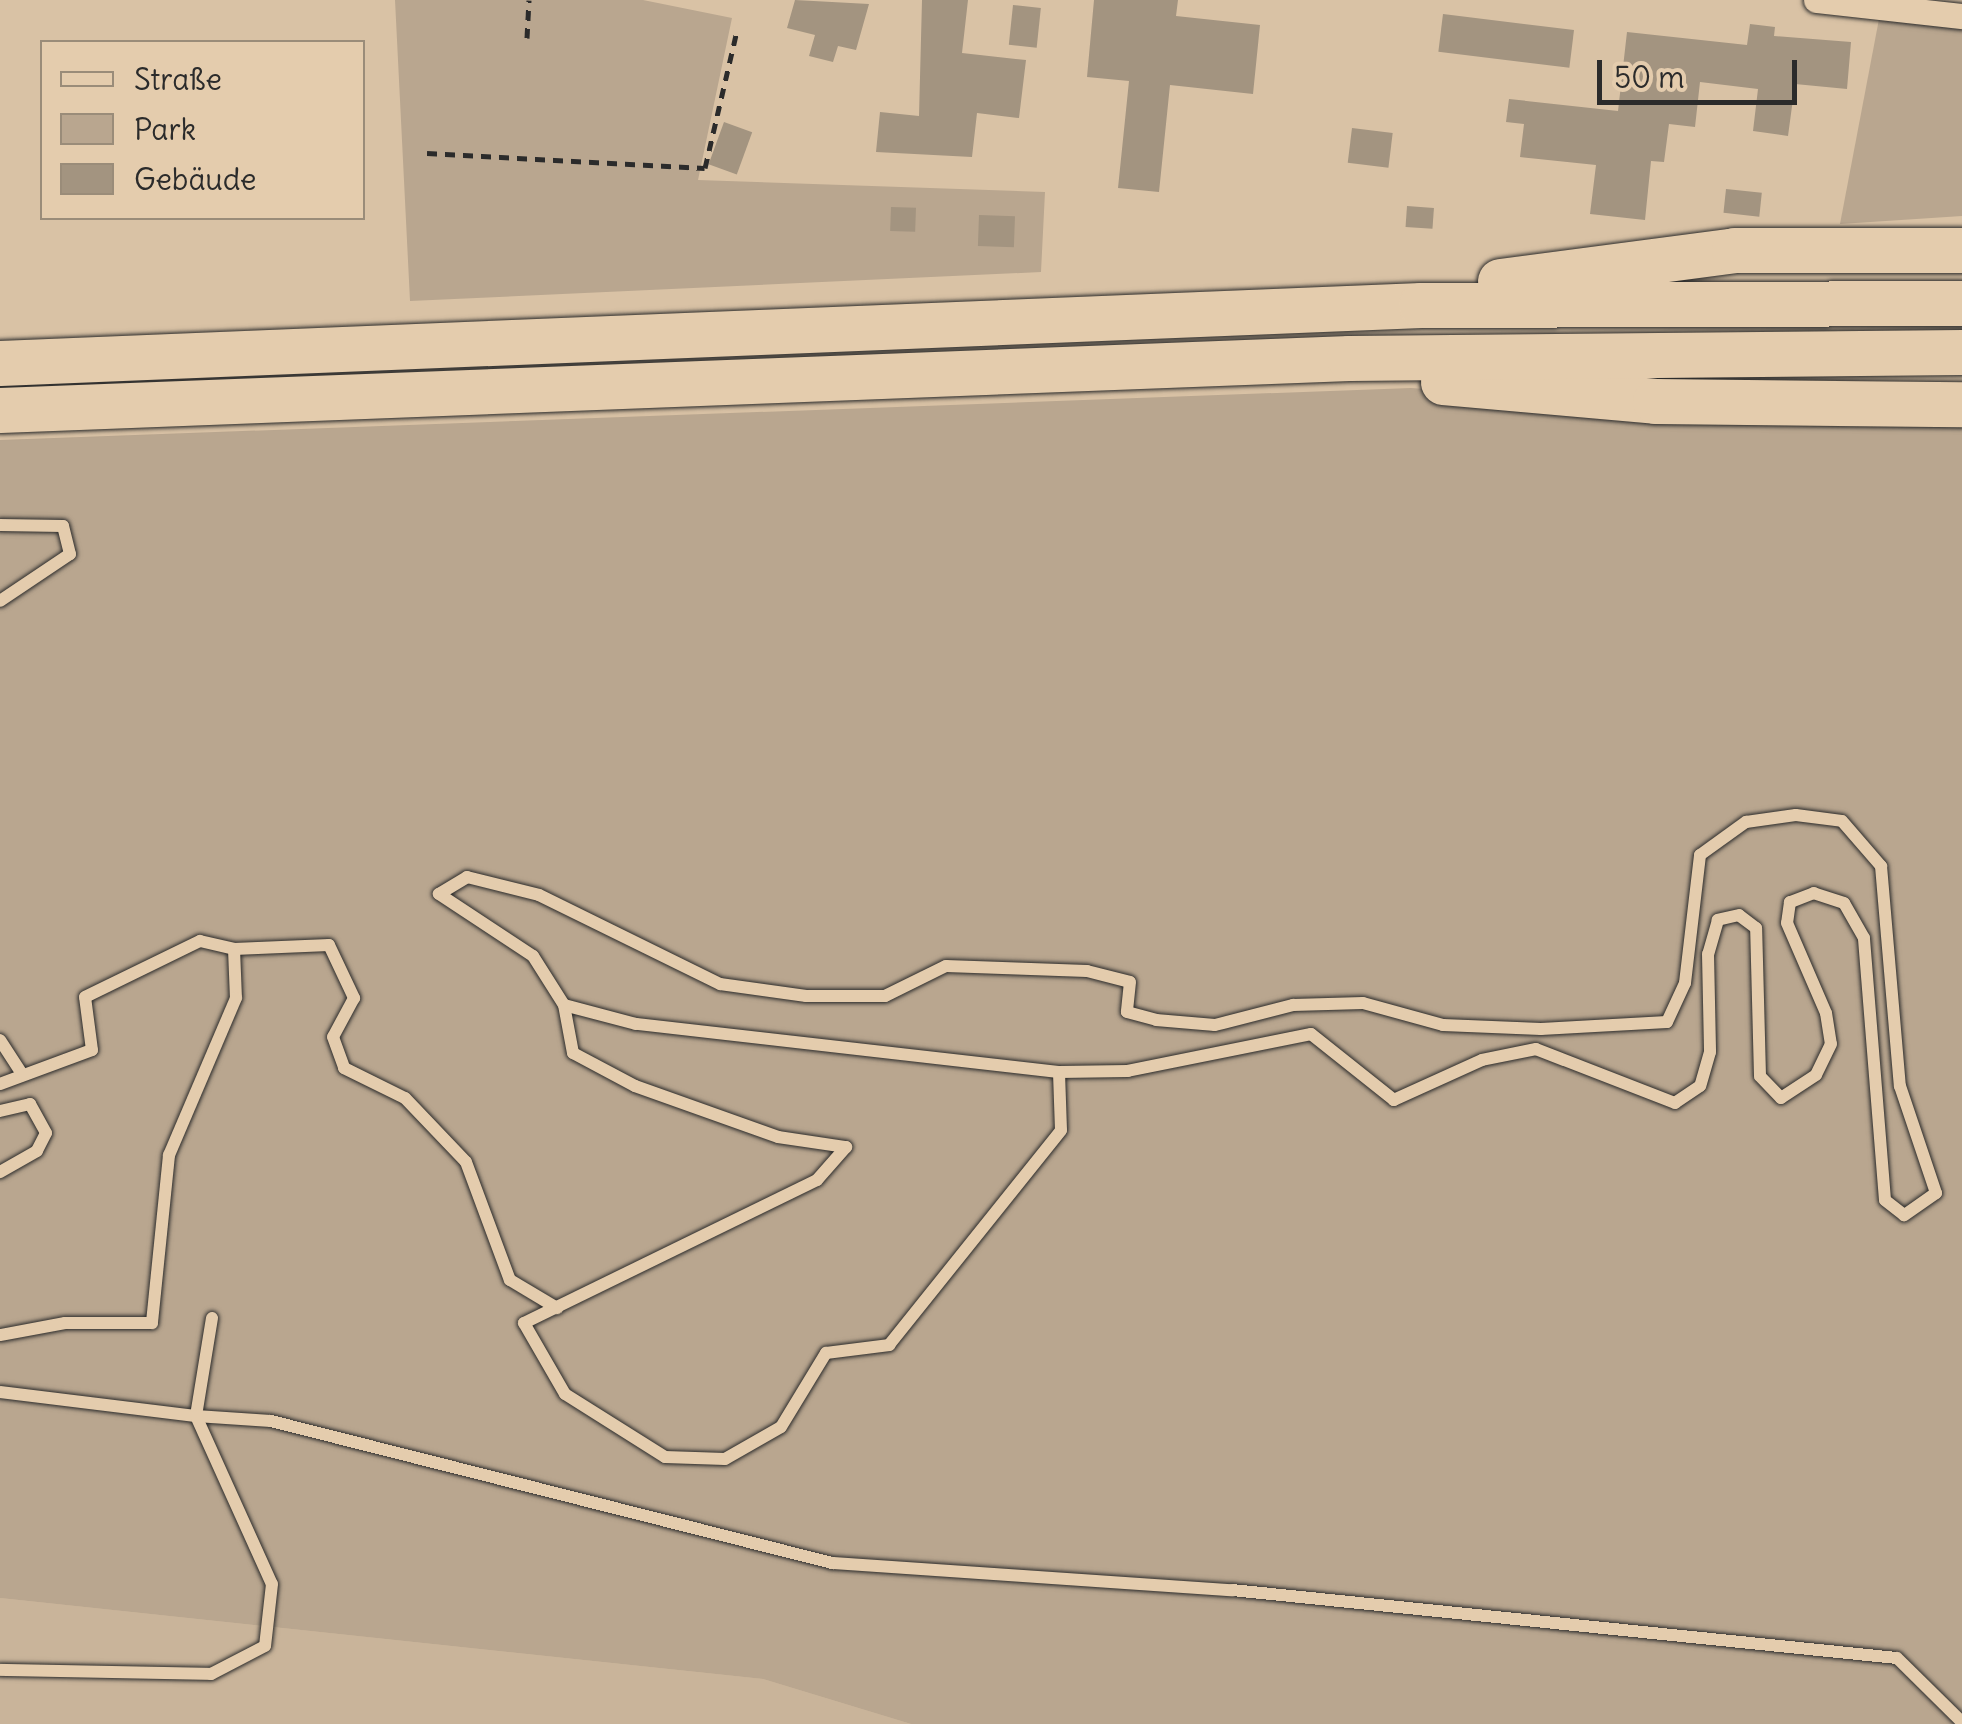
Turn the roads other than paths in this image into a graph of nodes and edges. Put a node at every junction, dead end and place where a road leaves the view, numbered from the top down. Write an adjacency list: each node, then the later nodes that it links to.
1 (1816, 0): 2 (street)
2 (1962, 16)
3 (1962, 250): 5 (highway)
4 (1962, 303): 5 (highway)
5 (1421, 305): 8 (highway)
6 (1962, 352): 7 (highway)
7 (1349, 358): 9 (highway); 10 (highway)
8 (0, 363)
9 (1962, 404)
10 (0, 410)
11 (0, 525): 12 (lane)
12 (0, 601)
13 (234, 949): 17 (lane); 21 (lane); 23 (lane)
14 (564, 1005): 16 (lane); 16 (lane); 21 (lane)
15 (0, 1040): 17 (lane)
16 (1059, 1072): 21 (lane)
17 (22, 1074): 18 (lane)
18 (0, 1084)
19 (0, 1111): 20 (lane)
20 (0, 1172)
21 (557, 1308)
22 (212, 1318): 25 (lane)
23 (0, 1336)
24 (0, 1392): 25 (lane)
25 (196, 1416): 26 (lane); 27 (lane)
26 (0, 1670)
27 (1962, 1722)

